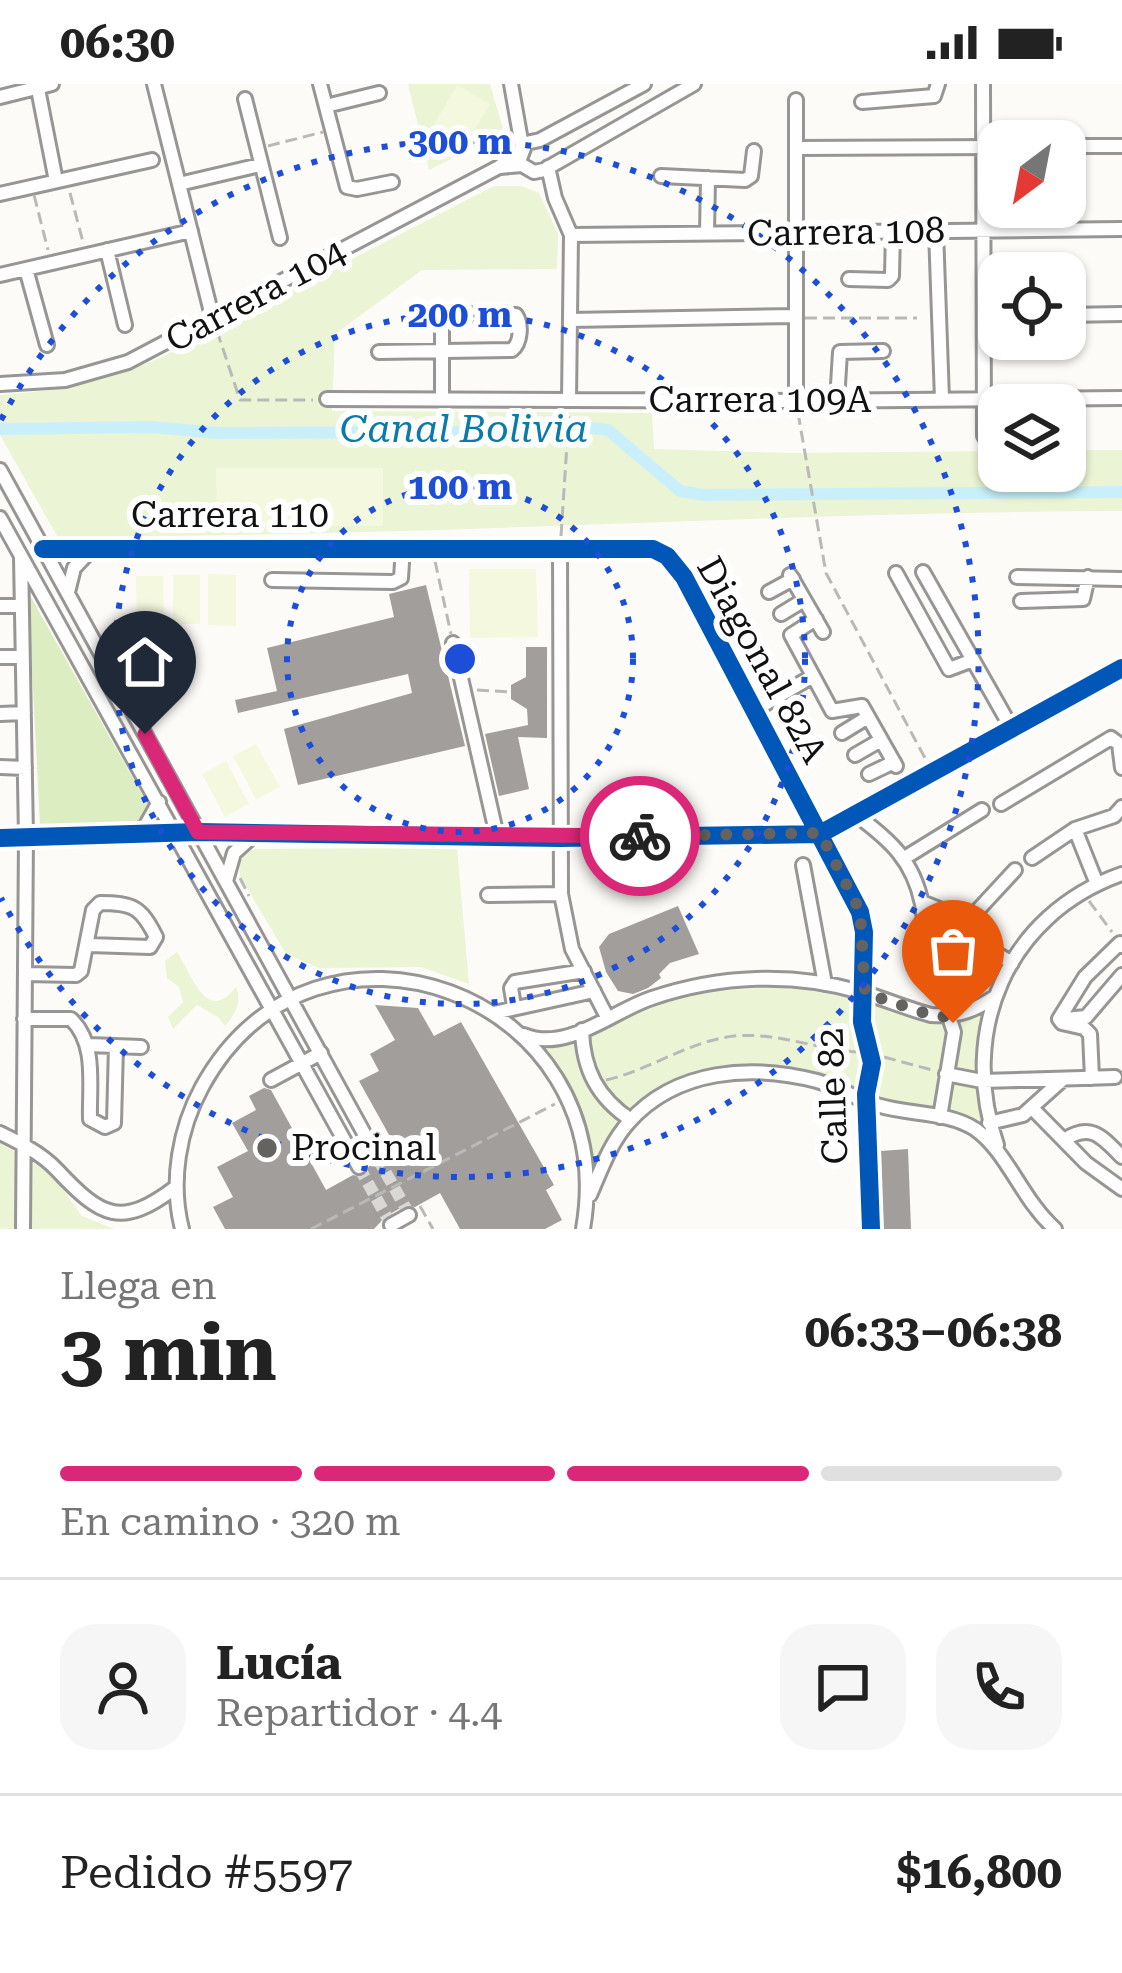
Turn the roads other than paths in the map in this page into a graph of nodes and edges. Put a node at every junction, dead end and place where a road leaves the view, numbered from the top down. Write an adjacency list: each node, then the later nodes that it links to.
1 (154, 84): 31 (street)
2 (320, 84): 16 (street)
3 (511, 84): 23 (street)
4 (644, 84): 23 (street, Carrera 104)
5 (694, 84): 26 (street, Carrera 104)
6 (886, 84): 14 (street)
7 (938, 84): 14 (street)
8 (982, 84): 17 (street)
9 (42, 85): 11 (street); 29 (street)
10 (379, 92): 16 (street)
11 (0, 98)
12 (245, 99): 25 (street)
13 (796, 100): 21 (street)
14 (886, 101): 15 (street)
15 (862, 102)
16 (326, 106): 30 (street)
17 (982, 120)
18 (1086, 146): 19 (street)
19 (1122, 146)
20 (978, 147): 21 (street)
21 (796, 148): 39 (street)
22 (754, 151): 28 (street)
23 (528, 152): 26 (street, Carrera 104); 26 (street); 33 (street); 52 (street, Carrera 104)
24 (152, 160): 29 (street)
25 (260, 165): 31 (street); 43 (street)
26 (549, 165): 33 (street)
27 (661, 176): 28 (street)
28 (708, 178): 41 (street)
29 (61, 180): 32 (street)
30 (392, 182)
31 (178, 184): 36 (street)
32 (0, 194)
33 (555, 198): 42 (street)
34 (983, 228): 38 (street)
35 (1122, 230): 38 (street, Carrera 108)
36 (190, 231): 44 (street); 52 (street)
37 (936, 231): 38 (street, Carrera 108); 40 (street, Carrera 108); 65 (street)
38 (983, 231): 45 (street)
39 (796, 232): 40 (street, Carrera 108); 41 (street, Carrera 108); 51 (street)
40 (893, 232): 48 (street)
41 (707, 233): 42 (street, Carrera 108)
42 (571, 235): 53 (street)
43 (280, 238)
44 (107, 250): 46 (street); 54 (street)
45 (983, 252)
46 (26, 269): 47 (street); 55 (street)
47 (0, 275)
48 (849, 279)
49 (1122, 314): 50 (street)
50 (1086, 315)
51 (796, 316): 53 (street); 67 (street)
52 (213, 320): 59 (street, Carrera 104)
53 (570, 320): 66 (street)
54 (125, 325)
55 (47, 346)
56 (883, 351): 68 (street)
57 (379, 352): 58 (street)
58 (439, 352): 58 (street); 64 (street)
59 (0, 384)
60 (978, 398): 65 (street, Carrera 109A)
61 (1086, 398): 62 (street, Carrera 109A)
62 (1122, 398)
63 (327, 399): 64 (street, Carrera 109A)
64 (442, 399): 66 (street, Carrera 109A)
65 (941, 399): 68 (street, Carrera 109A)
66 (569, 400): 67 (street, Carrera 109A)
67 (796, 401): 68 (street, Carrera 109A)
68 (837, 401)
69 (0, 470): 72 (street)
70 (0, 518): 75 (street)
71 (403, 548): 73 (street, Carrera 110); 74 (street, Carrera 110); 81 (street)
72 (43, 549): 73 (street, Carrera 110); 83 (street)
73 (92, 549): 83 (street)
74 (560, 549): 95 (street, Diagonal 82A); 121 (street)
75 (20, 556): 87 (street); 107 (street)
76 (923, 572): 92 (street)
77 (896, 573): 92 (street)
78 (1017, 577): 79 (street)
79 (1088, 577): 80 (street); 85 (street)
80 (1122, 579)
81 (272, 580)
82 (769, 592): 84 (street)
83 (68, 593): 113 (street)
84 (804, 600): 88 (street); 94 (street)
85 (1021, 601)
86 (0, 606): 87 (street)
87 (22, 606): 90 (street)
88 (782, 614)
89 (453, 643): 118 (street)
90 (22, 656): 91 (street); 96 (street)
91 (0, 657)
92 (973, 659): 99 (street)
93 (1122, 668): 99 (street)
94 (813, 676): 95 (street); 98 (street)
95 (753, 711): 115 (street, Diagonal 82A)
96 (24, 713): 97 (street); 104 (street)
97 (0, 714)
98 (868, 717): 100 (street); 101 (street)
99 (1012, 729): 111 (street)
100 (842, 733)
101 (881, 740): 102 (street); 106 (street)
102 (855, 755)
103 (0, 767): 104 (street)
104 (25, 768): 119 (street)
105 (1122, 768): 108 (street)
106 (869, 774)
107 (159, 802): 116 (street); 117 (street)
108 (1001, 804)
109 (1122, 807): 112 (street)
110 (982, 810): 122 (street)
111 (854, 814): 115 (street); 122 (street)
112 (1075, 829): 123 (street); 128 (street)
113 (198, 832): 114 (street); 116 (street); 127 (street)
114 (256, 833): 118 (street); 127 (street)
115 (820, 833): 121 (street); 129 (street, Diagonal 82A)
116 (177, 834): 117 (street); 146 (street)
117 (133, 835): 119 (street)
118 (497, 836): 121 (street)
119 (26, 837): 120 (street); 138 (street)
120 (0, 838)
121 (560, 838): 130 (street)
122 (906, 857): 132 (street)
123 (1032, 858)
124 (803, 865): 140 (street)
125 (1015, 870): 133 (street)
126 (1122, 874): 128 (street)
127 (226, 882): 144 (street)
128 (1097, 884): 136 (street)
129 (851, 892): 142 (street, Calle 82)
130 (561, 894): 131 (street); 137 (street)
131 (488, 895)
132 (922, 902): 133 (street); 133 (street)
133 (963, 933): 136 (street)
134 (89, 945): 134 (street); 138 (street)
135 (1121, 945): 151 (street)
136 (1012, 963): 143 (street)
137 (584, 971): 141 (street); 145 (street)
138 (25, 974): 150 (street)
139 (1122, 975): 151 (street)
140 (825, 984): 142 (street); 148 (street)
141 (594, 991): 145 (street); 148 (street)
142 (865, 993): 149 (street); 165 (street, Calle 82)
143 (996, 996): 149 (street); 164 (street)
144 (291, 1000): 146 (street); 147 (street); 157 (street)
145 (514, 1006): 147 (street)
146 (273, 1010): 158 (street); 177 (street)
147 (494, 1013): 153 (street)
148 (607, 1016): 152 (street)
149 (949, 1017): 159 (street)
150 (24, 1019): 154 (street); 172 (street)
151 (1059, 1019): 161 (street)
152 (582, 1030): 153 (street); 168 (street)
153 (522, 1035): 178 (street)
154 (88, 1045): 155 (street); 155 (street)
155 (116, 1046): 156 (street)
156 (141, 1047)
157 (321, 1053): 158 (street); 158 (street)
158 (303, 1063): 162 (street)
159 (946, 1074): 164 (street); 167 (street)
160 (1115, 1077): 161 (street)
161 (1092, 1078): 163 (street)
162 (271, 1079)
163 (1062, 1080): 164 (street); 166 (street)
164 (982, 1081): 169 (street)
165 (866, 1102): 167 (street); 168 (street); 184 (street, Calle 82)
166 (1032, 1108): 169 (street); 171 (street)
167 (940, 1117): 173 (street)
168 (631, 1120): 178 (street)
169 (989, 1123): 173 (street)
170 (0, 1132): 172 (street)
171 (1064, 1140): 174 (street); 176 (street)
172 (23, 1144): 177 (street); 180 (street)
173 (1000, 1154): 185 (street)
174 (1122, 1157)
175 (1122, 1166): 176 (street)
176 (1116, 1185)
177 (176, 1187): 181 (street)
178 (587, 1202): 183 (street)
179 (391, 1226): 182 (street)
180 (23, 1229)
181 (182, 1229)
182 (417, 1229)
183 (583, 1229)
184 (871, 1229)
185 (1055, 1229)

